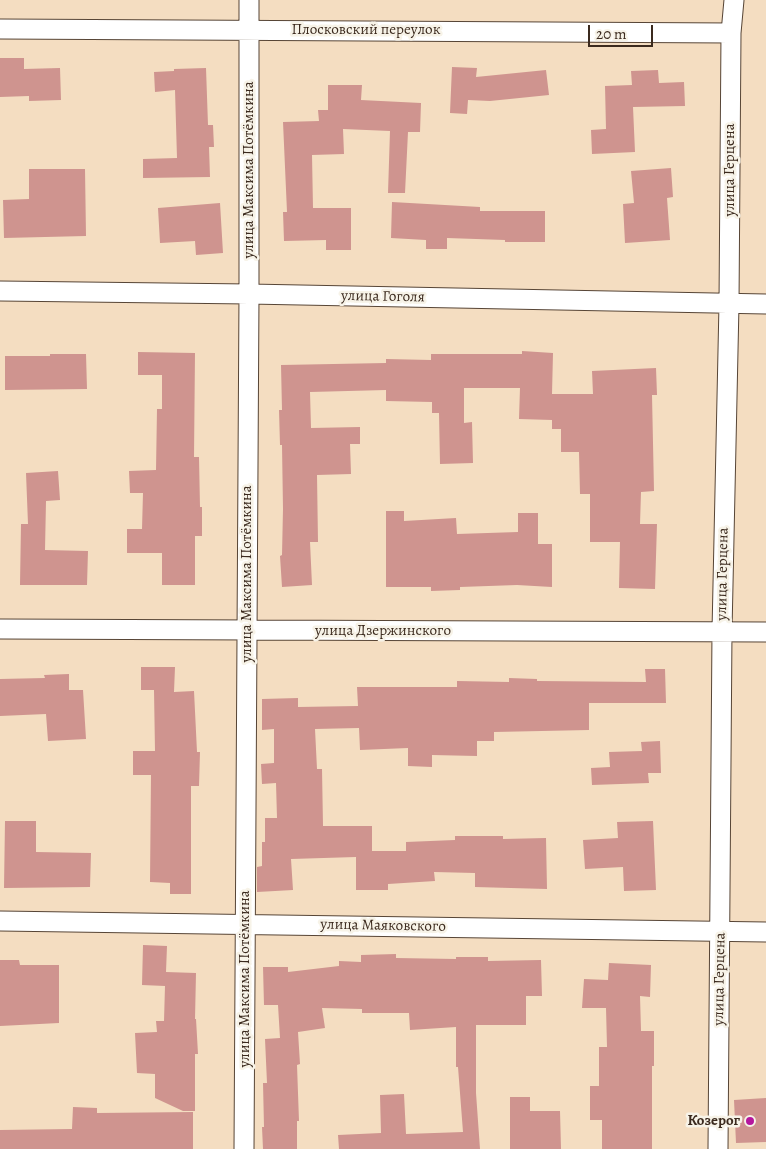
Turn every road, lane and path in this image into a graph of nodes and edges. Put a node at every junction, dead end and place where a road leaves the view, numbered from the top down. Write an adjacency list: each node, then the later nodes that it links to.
1 (249, 0): 4 (street, улица Максима Потёмкина)
2 (734, 0): 5 (street, улица Герцена)
3 (0, 29): 4 (street, Плосковский переулок)
4 (249, 29): 5 (street, Плосковский переулок); 7 (street, улица Максима Потёмкина)
5 (732, 33): 8 (street, улица Герцена)
6 (0, 291): 7 (street, улица Гоголя)
7 (249, 294): 8 (street, улица Гоголя); 11 (street, улица Максима Потёмкина)
8 (729, 304): 9 (street, улица Гоголя); 12 (street, улица Герцена)
9 (766, 304)
10 (0, 628): 11 (street, улица Дзержинского)
11 (247, 630): 12 (street, улица Дзержинского); 15 (street, улица Максима Потёмкина)
12 (722, 631): 13 (street, улица Дзержинского); 16 (street, улица Герцена)
13 (766, 632)
14 (0, 921): 15 (street, улица Маяковского)
15 (246, 924): 16 (street, улица Маяковского); 18 (street, улица Максима Потёмкина)
16 (721, 932): 17 (street, улица Маяковского); 19 (street, улица Герцена)
17 (766, 932)
18 (244, 1149)
19 (718, 1149)

